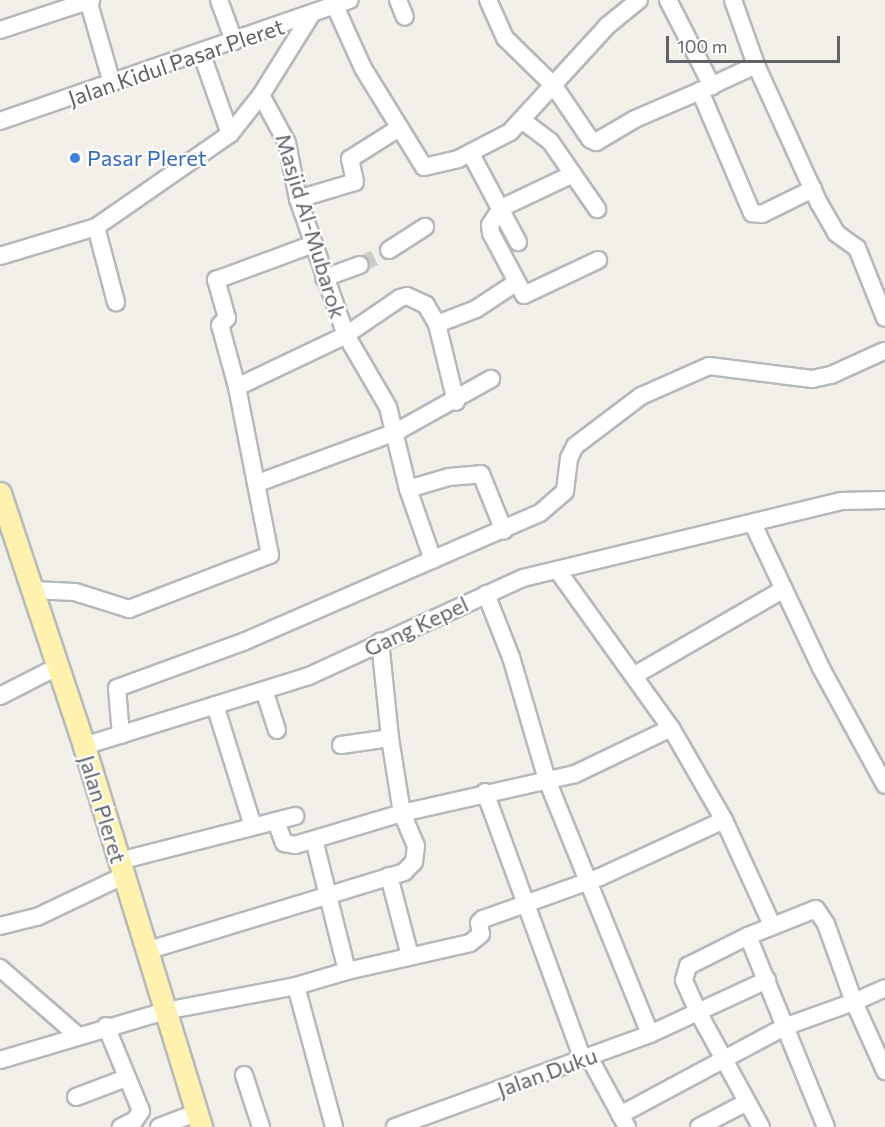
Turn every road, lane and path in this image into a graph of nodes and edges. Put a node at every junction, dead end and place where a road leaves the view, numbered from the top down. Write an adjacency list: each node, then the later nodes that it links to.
1 (89, 0): 11 (street); 15 (street)
2 (219, 0): 12 (street)
3 (398, 0): 10 (street)
4 (488, 0): 16 (street)
5 (639, 0): 16 (street)
6 (668, 0): 17 (street)
7 (733, 0): 14 (street)
8 (345, 2): 9 (street, Jalan Kidul Pasar Pleret); 21 (street)
9 (311, 15): 12 (street, Jalan Kidul Pasar Pleret); 18 (street)
10 (405, 17)
11 (0, 30)
12 (234, 42): 13 (street, Jalan Kidul Pasar Pleret)
13 (201, 52): 15 (street, Jalan Kidul Pasar Pleret); 22 (street)
14 (756, 65): 17 (street); 25 (street)
15 (112, 83): 19 (street, Jalan Kidul Pasar Pleret)
16 (554, 86): 17 (street); 20 (street)
17 (706, 88): 25 (street)
18 (261, 95): 22 (street); 26 (street, Masjid Al-Mubarok)
19 (0, 121)
20 (523, 121): 23 (street); 24 (street)
21 (399, 128): 23 (street); 26 (street)
22 (230, 134): 29 (street)
23 (471, 154): 27 (street)
24 (573, 174): 27 (street); 28 (street)
25 (813, 189): 40 (street)
26 (298, 199): 32 (street, Masjid Al-Mubarok)
27 (501, 208): 31 (street); 38 (street)
28 (597, 209)
29 (96, 226): 34 (street); 39 (street)
30 (425, 227): 33 (street)
31 (518, 242)
32 (314, 244): 37 (street, Masjid Al-Mubarok); 45 (street)
33 (388, 250)
34 (0, 256)
35 (598, 260): 38 (street)
36 (360, 265): 37 (street)
37 (324, 278): 42 (street, Masjid Al-Mubarok)
38 (514, 284): 41 (street)
39 (116, 302)
40 (885, 318)
41 (437, 324): 42 (street); 46 (street)
42 (346, 336): 45 (street); 47 (street, Masjid Al-Mubarok)
43 (884, 350): 53 (street)
44 (491, 379): 46 (street)
45 (237, 387): 48 (street)
46 (456, 402): 47 (street)
47 (396, 432): 48 (street); 49 (street, Masjid Al-Mubarok)
48 (258, 483): 57 (street)
49 (408, 489): 53 (street); 54 (street, Masjid Al-Mubarok)
50 (0, 493): 57 (main road, Jalan Pleret)
51 (885, 500): 52 (street, Gang Kepel)
52 (753, 524): 55 (street, Gang Kepel); 56 (street)
53 (504, 531): 54 (street)
54 (433, 560): 67 (street)
55 (558, 571): 58 (street, Gang Kepel); 61 (street)
56 (783, 589): 61 (street); 72 (street)
57 (32, 590): 60 (main road, Jalan Pleret)
58 (486, 594): 59 (street, Gang Kepel); 71 (street)
59 (381, 642): 62 (street, Gang Kepel); 68 (street)
60 (57, 667): 63 (street); 70 (main road, Jalan Pleret)
61 (635, 675): 65 (street)
62 (264, 690): 64 (street, Gang Kepel); 66 (street)
63 (0, 696)
64 (215, 705): 67 (street, Gang Kepel); 78 (street)
65 (671, 728): 71 (street); 76 (street)
66 (277, 730)
67 (121, 735): 70 (street, Gang Kepel)
68 (390, 738): 69 (street); 74 (street)
69 (341, 745)
70 (84, 746): 80 (main road, Jalan Pleret)
71 (547, 780): 73 (street); 82 (street)
72 (885, 785)
73 (485, 792): 74 (street); 84 (street)
74 (402, 813): 79 (street); 81 (street)
75 (295, 816): 77 (street)
76 (724, 820): 82 (street); 85 (street)
77 (276, 821): 78 (street); 79 (street)
78 (253, 826): 80 (street)
79 (314, 840): 83 (street)
80 (121, 868): 86 (street); 88 (main road, Jalan Pleret)
81 (389, 876): 83 (street); 89 (street)
82 (588, 882): 84 (street); 100 (street)
83 (328, 895): 88 (street); 91 (street)
84 (525, 903): 89 (street); 103 (street)
85 (772, 925): 87 (street); 95 (street)
86 (0, 926)
87 (748, 936): 92 (street); 97 (street)
88 (146, 951): 96 (main road, Jalan Pleret)
89 (410, 956): 91 (street)
90 (0, 968): 101 (street)
91 (347, 970): 93 (street)
92 (767, 980): 97 (street, Jalan Duku); 99 (street)
93 (296, 986): 96 (street); 117 (street)
94 (885, 988): 95 (street)
95 (854, 1002): 99 (street); 102 (street)
96 (165, 1011): 98 (street); 111 (main road, Jalan Pleret)
97 (698, 1012): 100 (street, Jalan Duku); 104 (street)
98 (106, 1026): 101 (street); 108 (street)
99 (784, 1027): 104 (street); 120 (street)
100 (650, 1034): 103 (street, Jalan Duku)
101 (77, 1035): 105 (street)
102 (879, 1037): 106 (street)
103 (586, 1058): 112 (street); 113 (street, Jalan Duku)
104 (721, 1058): 110 (street); 112 (street)
105 (0, 1060)
106 (885, 1071)
107 (244, 1075): 116 (street)
108 (126, 1078): 109 (street); 114 (street)
109 (76, 1097)
110 (747, 1102): 118 (street); 119 (street)
111 (198, 1120): 115 (street)
112 (623, 1121)
113 (405, 1125)
114 (121, 1127)
115 (159, 1127)
116 (261, 1127)
117 (334, 1127)
118 (699, 1127)
119 (761, 1127)
120 (826, 1127)

